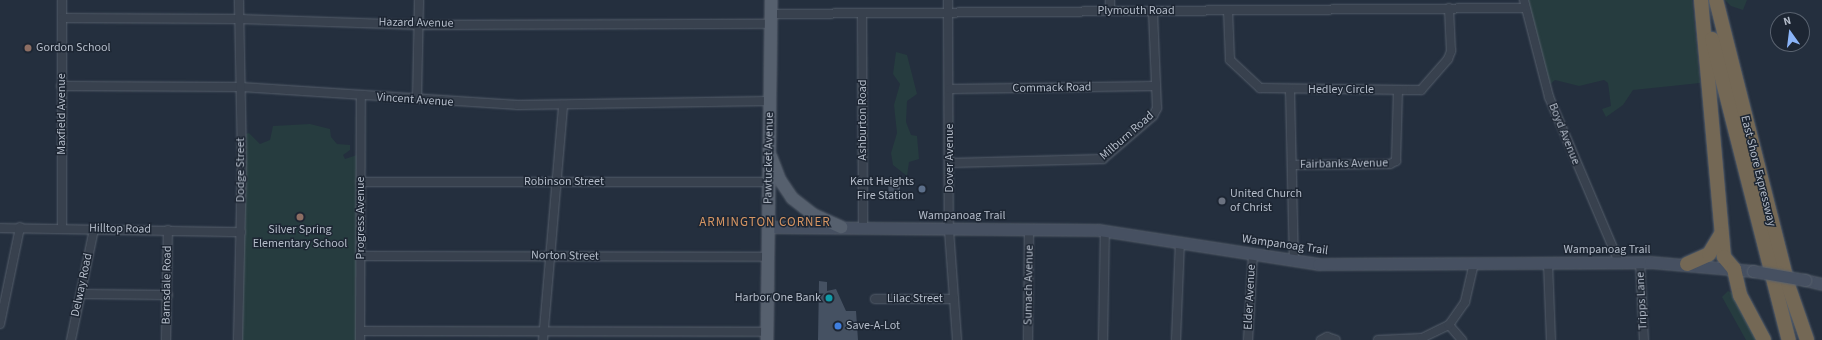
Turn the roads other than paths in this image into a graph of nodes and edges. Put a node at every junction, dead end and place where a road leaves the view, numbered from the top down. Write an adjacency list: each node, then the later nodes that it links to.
1 (62, 0): 17 (street, Maxfield Avenue)
2 (239, 0): 18 (street, Dodge Street)
3 (419, 0): 20 (street)
4 (771, 0): 19 (main road, Pawtucket Avenue)
5 (948, 0): 15 (street, Dover Avenue)
6 (1110, 0): 12 (street)
7 (1702, 0): 43 (highway); 90 (highway, East Shore Expressway)
8 (1716, 0): 91 (highway, East Shore Expressway)
9 (1392, 4): 11 (street, Plymouth Road); 13 (street, Plymouth Road)
10 (1524, 4): 11 (street, Plymouth Road); 56 (street, Boyd Avenue)
11 (1449, 8): 26 (street, Hedley Circle)
12 (1110, 10): 14 (street, Plymouth Road); 15 (street, Plymouth Road)
13 (1228, 10): 14 (street, Plymouth Road); 25 (street, Hedley Circle)
14 (1153, 11): 22 (street, Milburn Road)
15 (948, 12): 16 (street, Plymouth Road); 24 (street, Dover Avenue)
16 (862, 13): 19 (street, Plymouth Road); 42 (street, Ashburton Road)
17 (62, 18): 18 (street, Hazard Avenue); 21 (street, Maxfield Avenue)
18 (240, 19): 20 (street, Hazard Avenue); 23 (street, Dodge Street)
19 (771, 19): 20 (street, Hazard Avenue); 29 (main road, Pawtucket Avenue)
20 (419, 25): 28 (street)
21 (62, 86): 23 (street, Vincent Avenue); 41 (street, Maxfield Avenue)
22 (1155, 86): 24 (street, Commack Road); 32 (street, Milburn Road)
23 (241, 87): 27 (street, Vincent Avenue); 49 (street, Dodge Street)
24 (949, 89): 32 (street, Dover Avenue)
25 (1290, 90): 26 (street, Hedley Circle); 33 (street)
26 (1398, 90): 33 (street, Fairbanks Avenue)
27 (361, 97): 28 (street, Vincent Avenue); 34 (street, Progress Avenue)
28 (417, 98): 30 (street, Vincent Avenue)
29 (770, 102): 30 (street, Vincent Avenue); 31 (main road, Pawtucket Avenue)
30 (563, 105): 36 (street)
31 (769, 150): 35 (main road, Pawtucket Avenue); 39 (main road)
32 (950, 163): 47 (street, Dover Avenue)
33 (1292, 165): 55 (street)
34 (360, 182): 36 (street, Robinson Street); 53 (street, Progress Avenue)
35 (768, 182): 36 (street, Robinson Street); 38 (main road, Pawtucket Avenue)
36 (556, 183): 52 (street)
37 (20, 227): 40 (street, Hilltop Road); 41 (street, Hilltop Road); 67 (street)
38 (769, 227): 39 (main road, Wampanoag Trail); 54 (main road, Pawtucket Avenue)
39 (841, 227): 42 (main road, Wampanoag Trail)
40 (0, 228)
41 (62, 228): 44 (street, Hilltop Road)
42 (863, 228): 47 (main road, Wampanoag Trail)
43 (1721, 228): 60 (highway); 61 (highway)
44 (94, 229): 46 (street, Hilltop Road); 63 (street, Delway Road)
45 (1030, 229): 47 (main road, Wampanoag Trail); 48 (main road, Wampanoag Trail); 78 (street, Sumach Avenue)
46 (168, 230): 49 (street, Hilltop Road); 64 (street, Barnsdale Road)
47 (949, 230): 66 (street, Dover Avenue)
48 (1105, 230): 50 (main road, Wampanoag Trail); 79 (street)
49 (240, 232): 74 (street, Dodge Street)
50 (1180, 242): 51 (main road, Wampanoag Trail); 80 (street)
51 (1253, 254): 55 (main road, Wampanoag Trail); 81 (street, Elder Avenue)
52 (549, 255): 53 (street, Norton Street); 54 (street, Norton Street); 69 (street)
53 (361, 256): 70 (street, Progress Avenue)
54 (768, 257): 71 (main road, Pawtucket Avenue)
55 (1294, 261): 59 (main road, Wampanoag Trail)
56 (1619, 262): 57 (main road, Wampanoag Trail); 58 (main road, Wampanoag Trail)
57 (1640, 262): 60 (main road, Wampanoag Trail); 88 (street, Tripps Lane)
58 (1548, 263): 59 (main road, Wampanoag Trail); 87 (street)
59 (1474, 264): 68 (street)
60 (1687, 264): 61 (main road, Wampanoag Trail)
61 (1734, 269): 62 (main road, Wampanoag Trail, bridge); 89 (highway)
62 (1822, 284)
63 (81, 294): 64 (street); 72 (street, Delway Road)
64 (168, 295): 73 (street, Barnsdale Road)
65 (875, 299): 66 (street, Lilac Street)
66 (954, 299): 77 (street, Dover Avenue)
67 (0, 324)
68 (1449, 325): 85 (street); 86 (street)
69 (544, 330): 70 (street); 71 (street); 76 (street)
70 (360, 331): 75 (street, Progress Avenue)
71 (767, 336)
72 (72, 340)
73 (166, 340)
74 (238, 340)
75 (360, 340)
76 (543, 340)
77 (957, 340)
78 (1028, 340)
79 (1103, 340)
80 (1176, 340)
81 (1248, 340)
82 (1321, 340): 83 (street)
83 (1336, 340)
84 (1378, 340): 85 (street)
85 (1394, 340)
86 (1462, 340)
87 (1551, 340)
88 (1644, 340)
89 (1764, 340)
90 (1789, 340)
91 (1807, 340)

